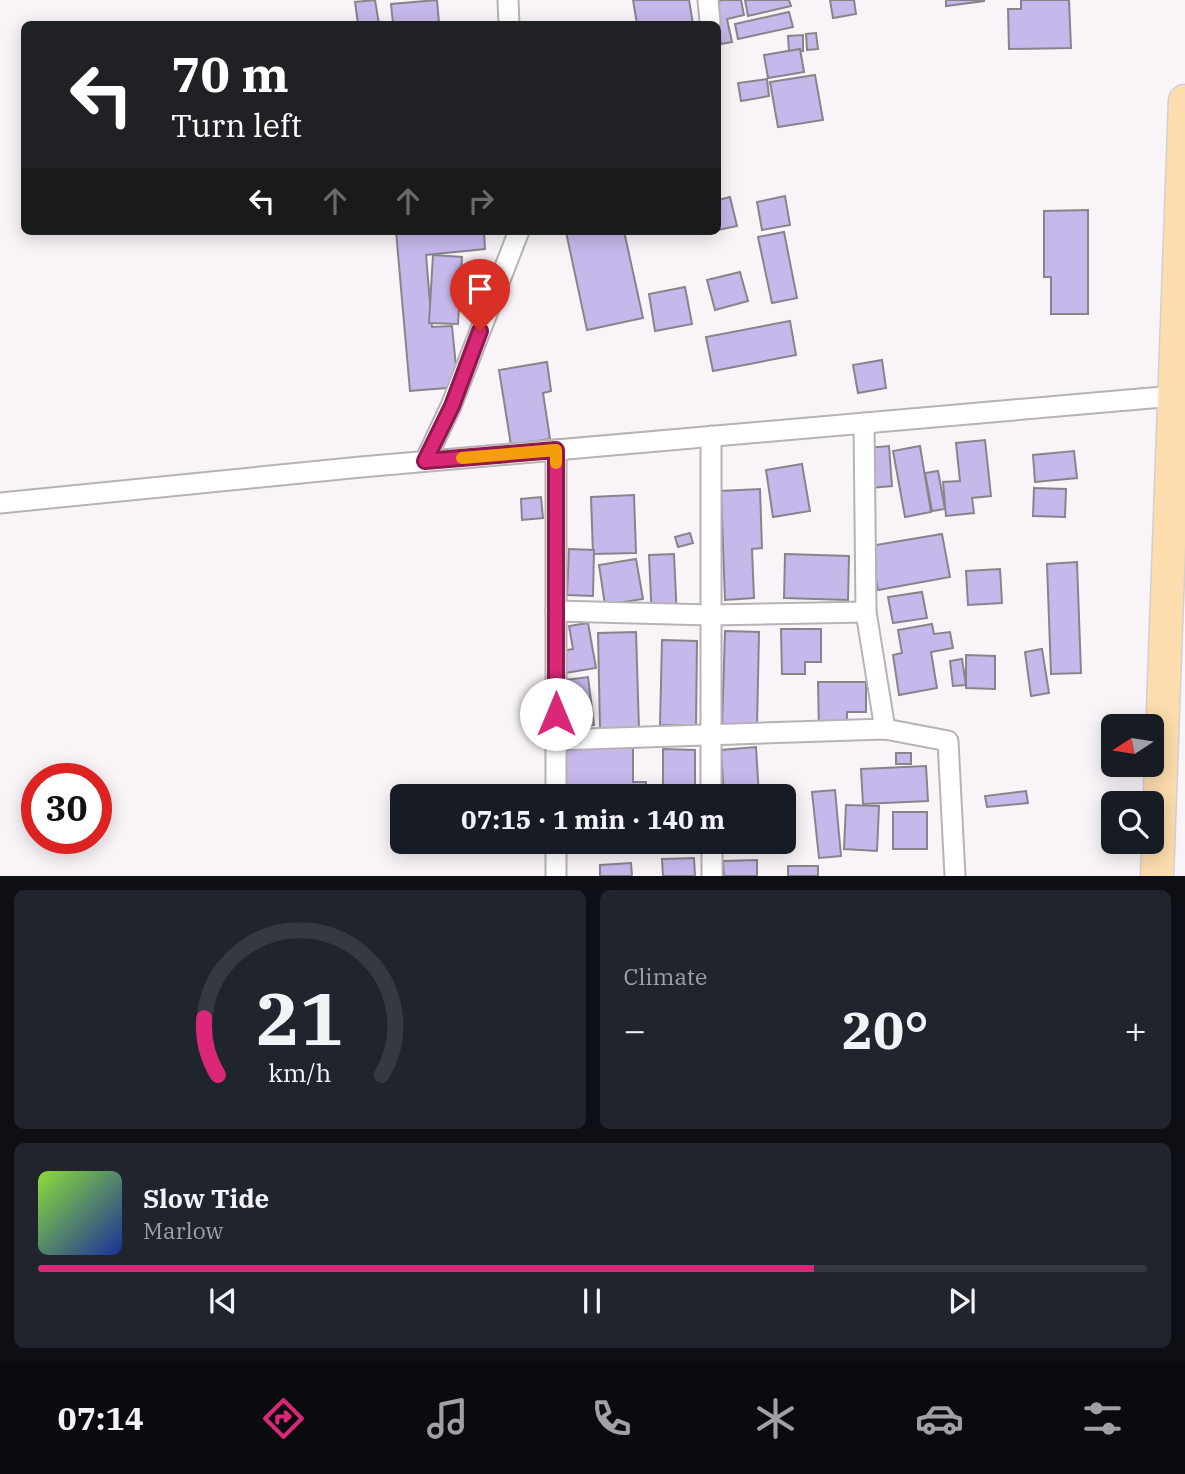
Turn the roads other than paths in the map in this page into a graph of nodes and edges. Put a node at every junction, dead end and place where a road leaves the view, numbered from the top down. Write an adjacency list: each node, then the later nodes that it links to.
1 (508, 0): 3 (street)
2 (708, 0): 4 (street)
3 (509, 21)
4 (710, 21)
5 (1185, 101): 7 (main road)
6 (517, 235): 11 (street)
7 (1174, 396): 8 (street); 26 (main road)
8 (864, 423): 9 (street); 14 (street)
9 (711, 436): 10 (street); 15 (street)
10 (556, 450): 11 (street); 13 (street)
11 (425, 461): 12 (street)
12 (0, 503)
13 (556, 611): 15 (street); 18 (street)
14 (866, 612): 15 (street); 16 (street)
15 (711, 615): 17 (street)
16 (885, 729): 17 (street); 25 (street)
17 (711, 735): 18 (street); 20 (street)
18 (556, 740): 19 (street)
19 (556, 784)
20 (711, 784)
21 (556, 854): 23 (street)
22 (712, 854): 24 (street)
23 (556, 876)
24 (712, 876)
25 (955, 876)
26 (1157, 876)

